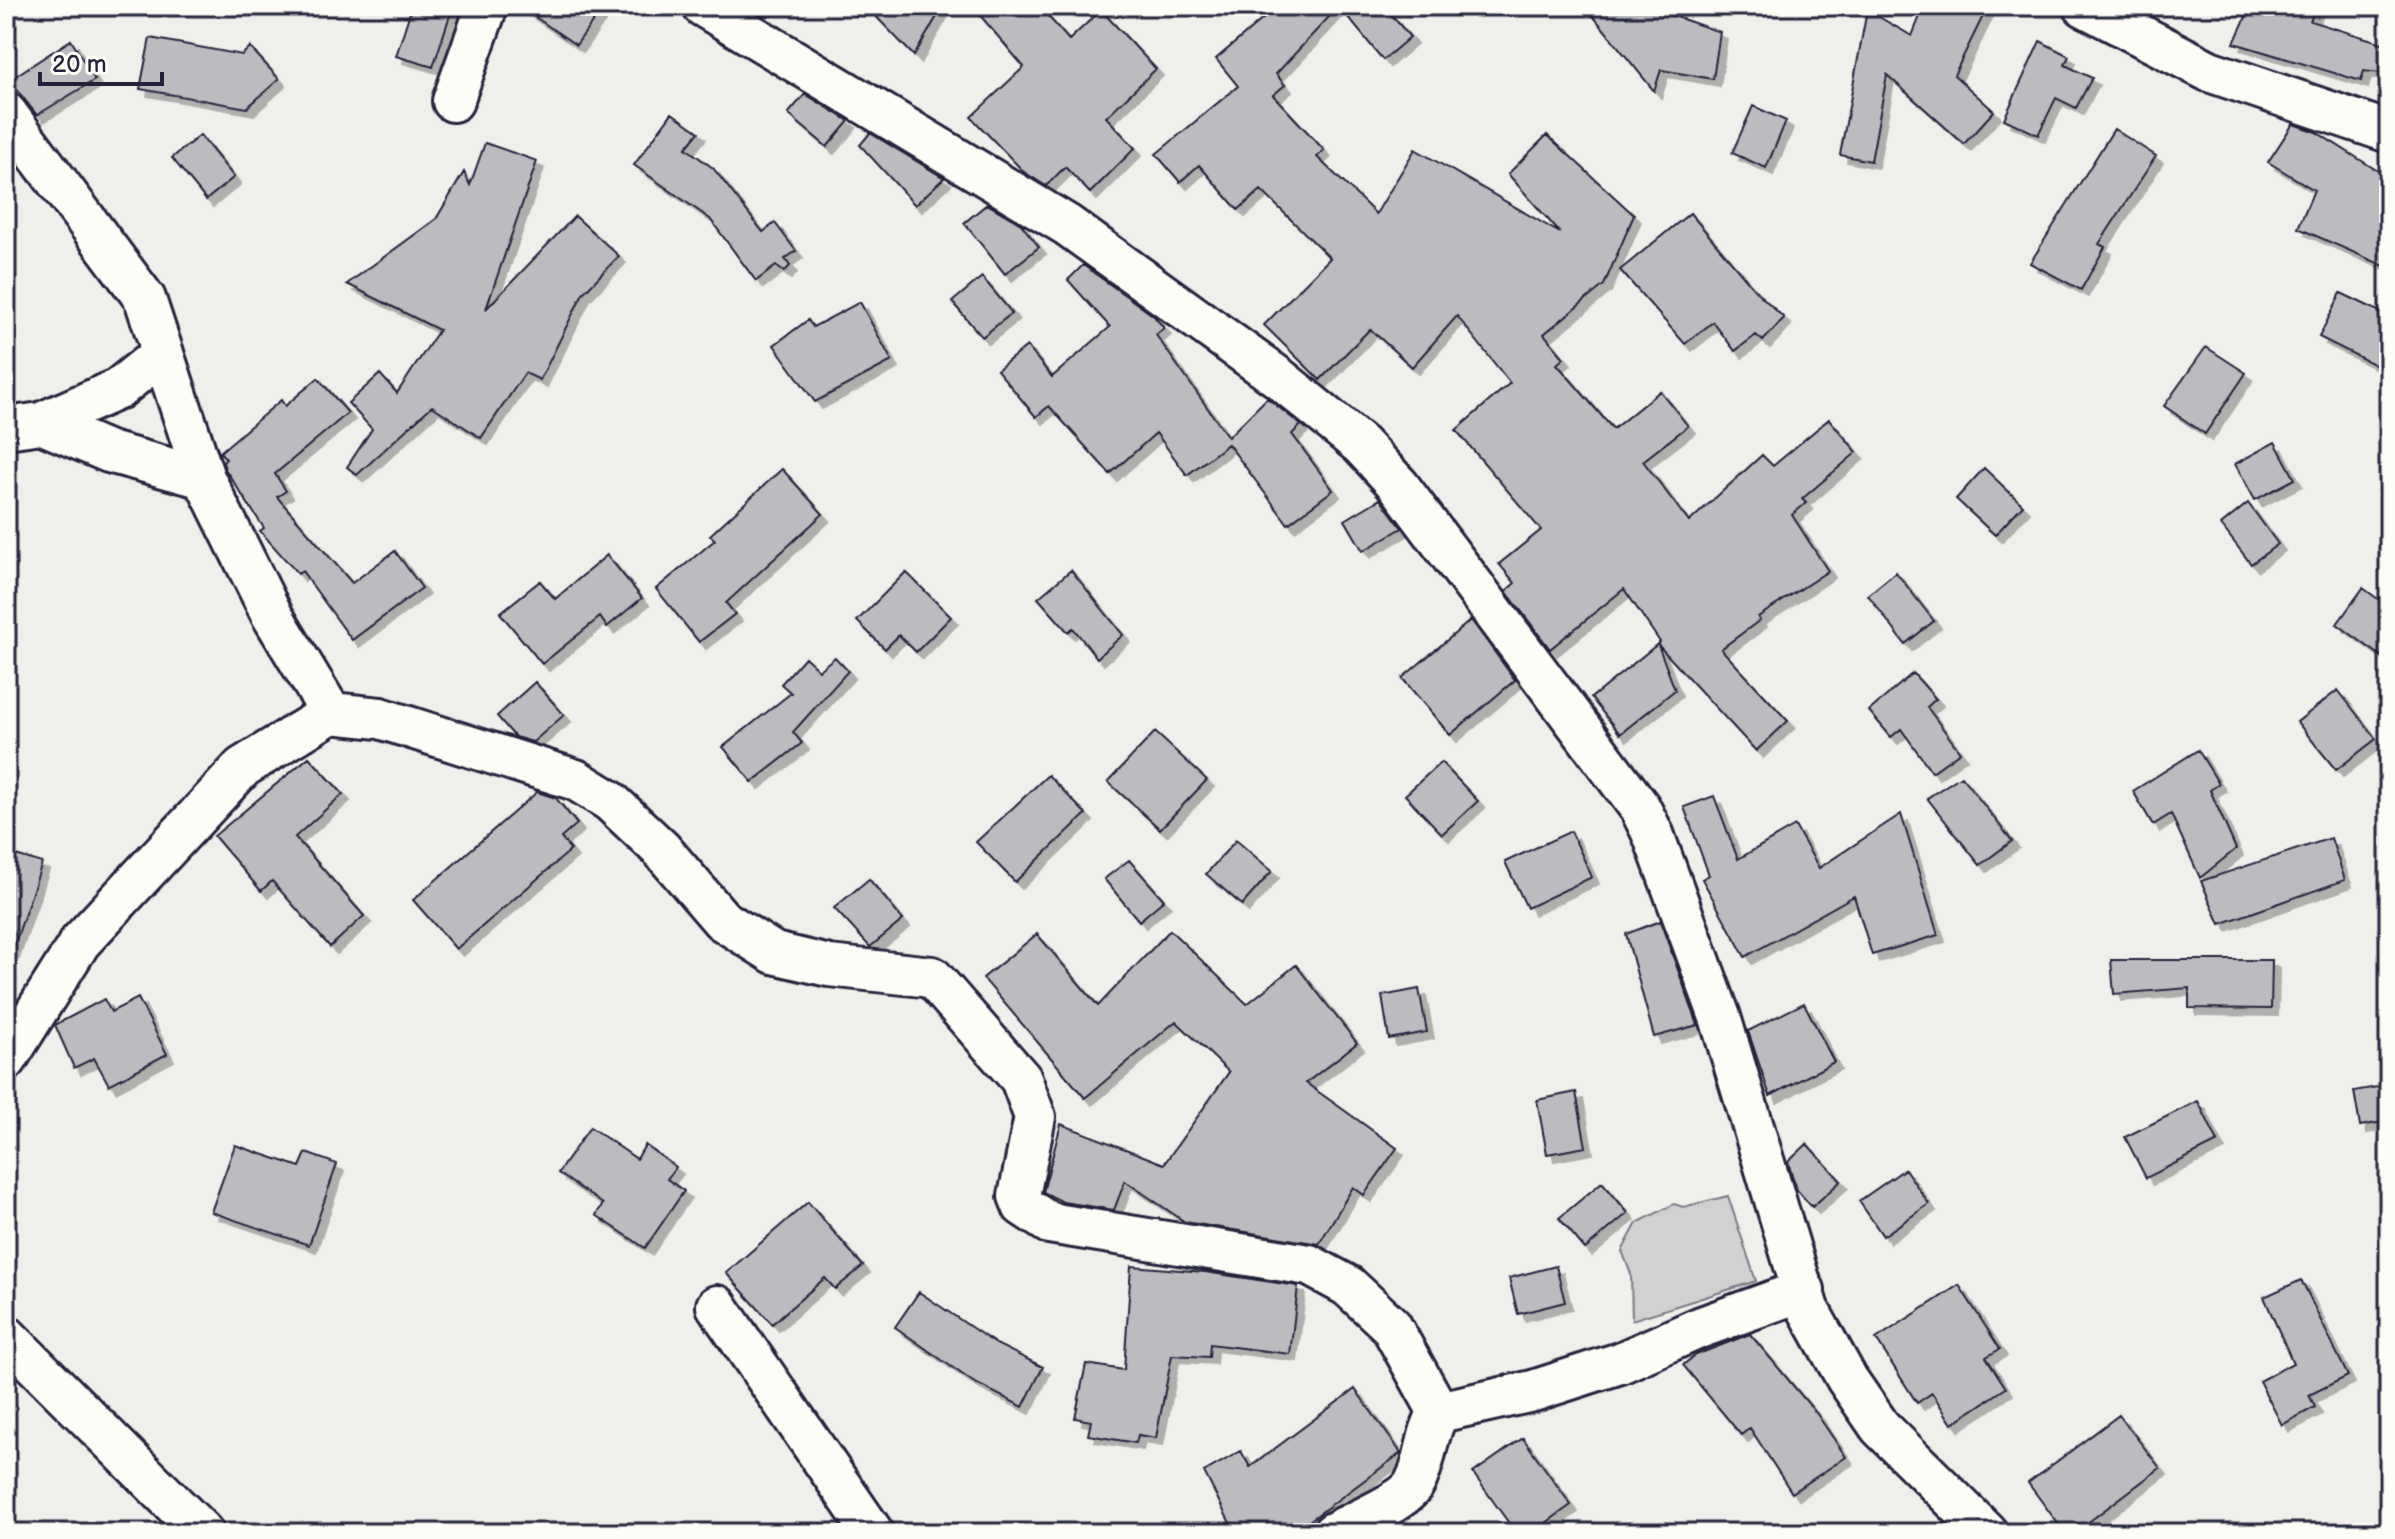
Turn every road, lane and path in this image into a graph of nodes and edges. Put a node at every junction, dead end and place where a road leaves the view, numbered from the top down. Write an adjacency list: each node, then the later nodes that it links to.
1 (487, 6): 4 (street)
2 (703, 6): 12 (street)
3 (2084, 6): 6 (street)
4 (453, 101)
5 (6, 113): 7 (street)
6 (2389, 132)
7 (163, 353): 8 (street); 9 (street)
8 (24, 426): 9 (street)
9 (204, 478): 10 (street)
10 (331, 713): 11 (street); 15 (street)
11 (6, 1060)
12 (1804, 1290): 15 (street); 19 (street)
13 (717, 1306): 17 (street)
14 (6, 1336): 16 (street)
15 (1439, 1412): 18 (street)
16 (203, 1533)
17 (873, 1533)
18 (1333, 1533)
19 (1987, 1533)

